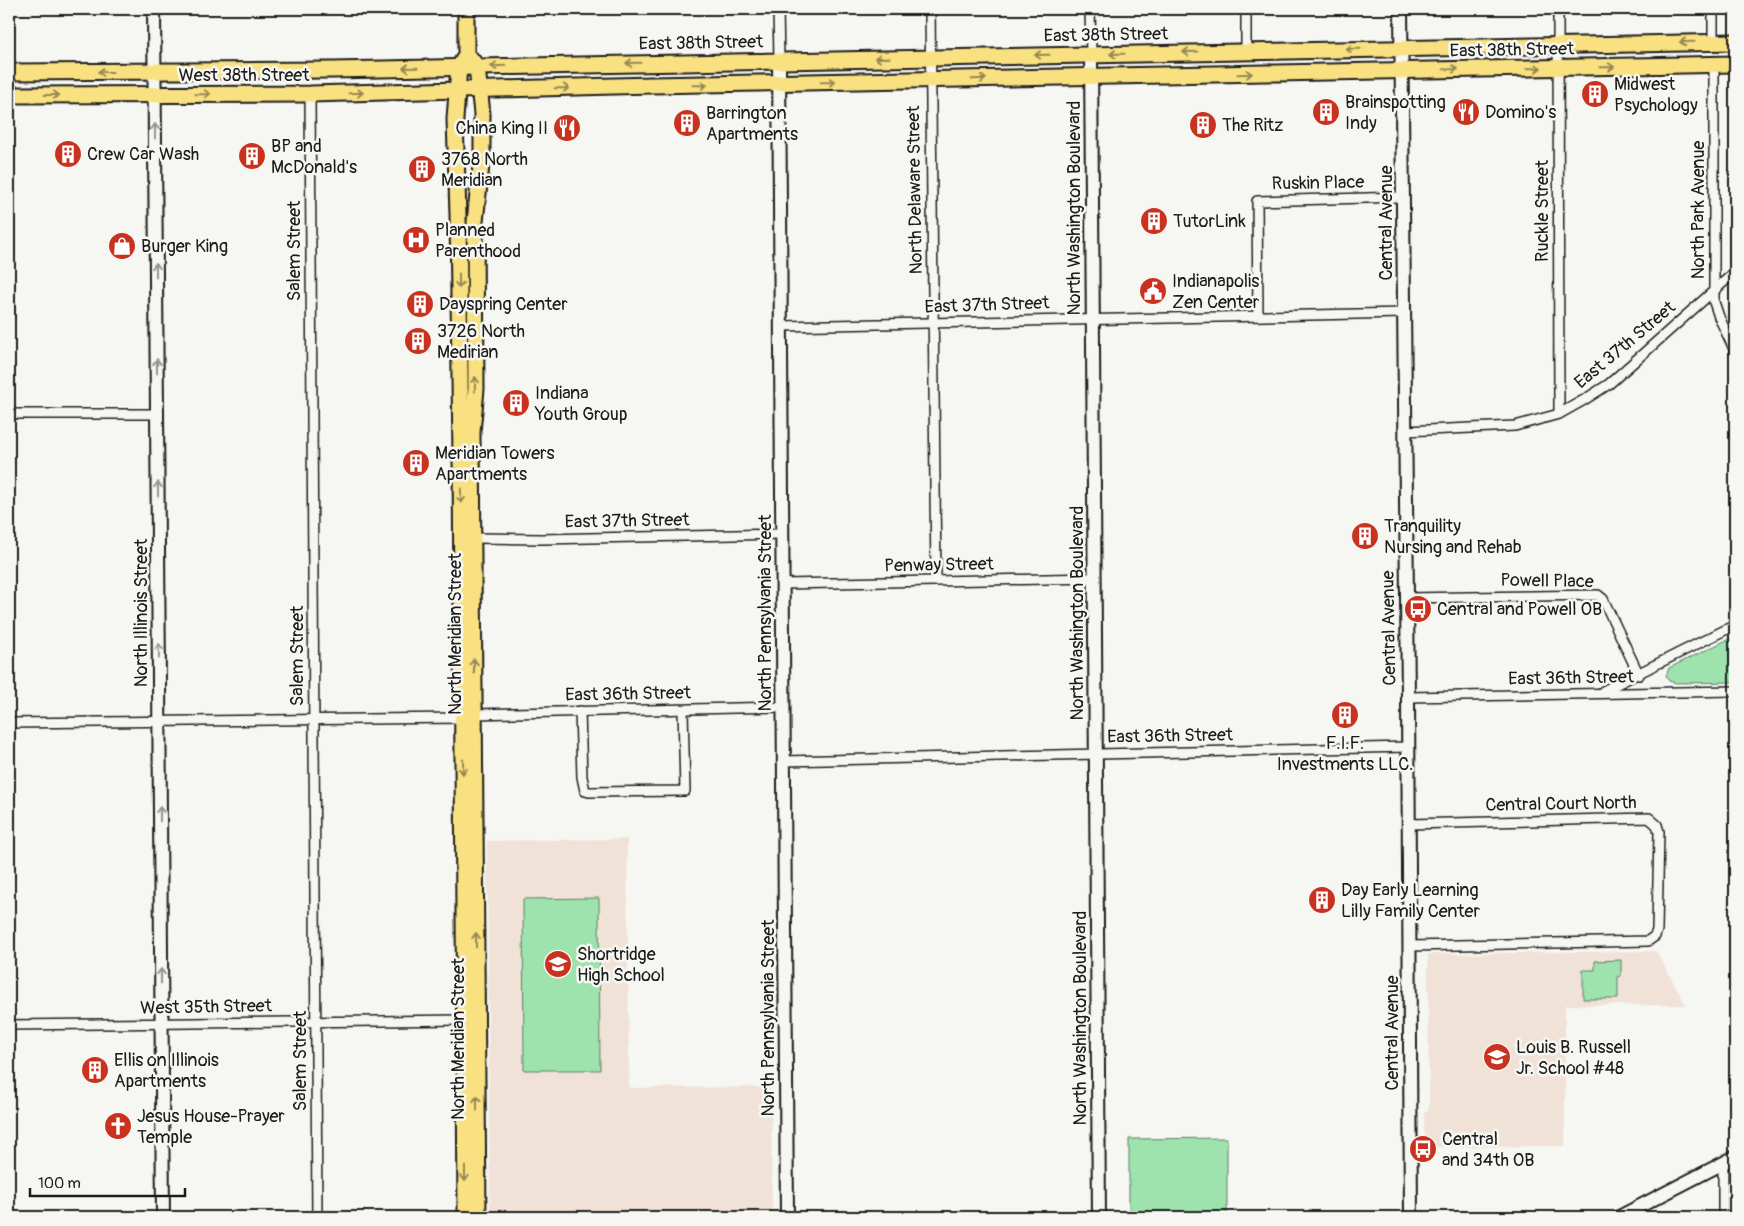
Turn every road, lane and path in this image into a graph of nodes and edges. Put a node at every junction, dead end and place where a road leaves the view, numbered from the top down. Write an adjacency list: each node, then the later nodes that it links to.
1 (154, 9): 24 (street, North Illinois Street)
2 (466, 9): 18 (main road, North Meridian Street)
3 (778, 9): 17 (street, North Pennsylvania Street)
4 (930, 9): 16 (street, North Delaware Street)
5 (1090, 9): 15 (street, North Washington Boulevard)
6 (1246, 9): 14 (street)
7 (1401, 9): 13 (street, Central Avenue)
8 (1558, 9): 12 (street, Ruckle Street)
9 (1713, 9): 10 (street)
10 (1713, 42): 11 (main road, East 38th Street); 12 (main road, East 38th Street, one-way to 12)
11 (1735, 42)
12 (1559, 45): 13 (main road, East 38th Street); 22 (street, Ruckle Street)
13 (1401, 48): 14 (main road, East 38th Street, one-way to 14); 23 (street, Central Avenue)
14 (1246, 51): 15 (main road, East 38th Street, one-way to 15)
15 (1091, 54): 16 (main road, East 38th Street, one-way to 16); 26 (street, North Washington Boulevard)
16 (930, 57): 17 (main road, East 38th Street, one-way to 17); 27 (street, North Delaware Street)
17 (779, 60): 21 (main road, East 38th Street, one-way to 21); 28 (street, North Pennsylvania Street)
18 (463, 61): 21 (main road, West 38th Street); 24 (main road, West 38th Street, one-way to 24); 29 (main road, North Meridian Street)
19 (1735, 64): 20 (main road, East 38th Street)
20 (1714, 65): 22 (main road, East 38th Street, one-way to 20); 36 (street, North Park Avenue)
21 (477, 67): 30 (main road, North Meridian Street)
22 (1559, 68): 23 (main road, East 38th Street, one-way to 22); 45 (street, Ruckle Street)
23 (1402, 70): 26 (main road, East 38th Street, one-way to 23); 34 (street, Central Avenue)
24 (153, 71): 25 (main road, West 38th Street, one-way to 25); 33 (street, North Illinois Street)
25 (9, 72)
26 (1091, 77): 27 (main road, East 38th Street, one-way to 26); 39 (street, North Washington Boulevard)
27 (930, 81): 28 (main road, East 38th Street, one-way to 27); 40 (street, North Delaware Street)
28 (779, 83): 30 (main road, East 38th Street, one-way to 28); 41 (street, North Pennsylvania Street)
29 (457, 90): 30 (main road, West 38th Street); 31 (main road, West 38th Street, one-way to 29); 61 (main road, North Meridian Street, one-way to 61)
30 (479, 90): 48 (main road, North Meridian Street, one-way to 30)
31 (310, 94): 33 (main road, West 38th Street, one-way to 31); 62 (street, Salem Street)
32 (9, 95): 33 (main road, West 38th Street, one-way to 33)
33 (155, 95): 44 (street, North Illinois Street, one-way to 33)
34 (1404, 198): 37 (street, Central Avenue); 38 (street, Ruskin Place)
35 (1735, 272): 36 (street, East 37th Street)
36 (1714, 291): 42 (street, North Park Avenue); 45 (street, East 37th Street)
37 (1404, 313): 38 (street, East 37th Street); 46 (street, Central Avenue)
38 (1258, 315): 39 (street, East 37th Street)
39 (1092, 318): 40 (street, East 37th Street); 49 (street, North Washington Boulevard)
40 (933, 323): 41 (street, East 37th Street); 50 (street, North Delaware Street)
41 (781, 326): 47 (street, North Pennsylvania Street)
42 (1735, 351)
43 (9, 414): 44 (street)
44 (157, 414): 63 (street, North Illinois Street, one-way to 44)
45 (1559, 414): 46 (street, East 37th Street)
46 (1405, 431): 52 (street, Central Avenue)
47 (782, 534): 48 (street, East 37th Street); 51 (street, North Pennsylvania Street)
48 (473, 538): 61 (main road, North Meridian Street, one-way to 48)
49 (1095, 578): 50 (street, Penway Street); 66 (street, North Washington Boulevard)
50 (936, 581): 51 (street, Penway Street)
51 (782, 584): 58 (street, North Pennsylvania Street)
52 (1406, 598): 54 (street, Powell Place); 57 (street, Central Avenue)
53 (1735, 625): 54 (street)
54 (1639, 675): 56 (street)
55 (1735, 691): 56 (street, East 36th Street)
56 (1599, 694): 57 (street, East 36th Street)
57 (1408, 697): 65 (street, Central Avenue)
58 (783, 708): 59 (street, East 36th Street); 67 (street, North Pennsylvania Street)
59 (683, 710): 60 (street, East 36th Street); 60 (street)
60 (580, 711): 61 (street, East 36th Street)
61 (468, 716): 62 (street, East 36th Street); 70 (main road, North Meridian Street, one-way to 70); 79 (main road, North Meridian Street, one-way to 61)
62 (314, 720): 63 (street, East 36th Street); 71 (street, Salem Street)
63 (160, 722): 64 (street, East 36th Street); 73 (street, North Illinois Street, one-way to 63)
64 (9, 723)
65 (1408, 747): 66 (street, East 36th Street); 68 (street, Central Avenue)
66 (1096, 754): 67 (street, East 36th Street); 81 (street, North Washington Boulevard)
67 (783, 761): 80 (street, North Pennsylvania Street)
68 (1409, 824): 69 (street, Central Avenue); 69 (street, Central Court North)
69 (1410, 946): 82 (street, Central Avenue)
70 (464, 1020): 71 (street, West 35th Street); 78 (main road, North Meridian Street, one-way to 78)
71 (316, 1021): 73 (street, West 35th Street); 77 (street, Salem Street)
72 (9, 1024): 73 (street, West 35th Street)
73 (162, 1024): 76 (street, North Illinois Street)
74 (1735, 1157): 75 (street)
75 (1723, 1164): 83 (street); 84 (street)
76 (163, 1217)
77 (317, 1217)
78 (466, 1217)
79 (478, 1217)
80 (787, 1217)
81 (1099, 1217)
82 (1411, 1217)
83 (1619, 1217)
84 (1723, 1217)

